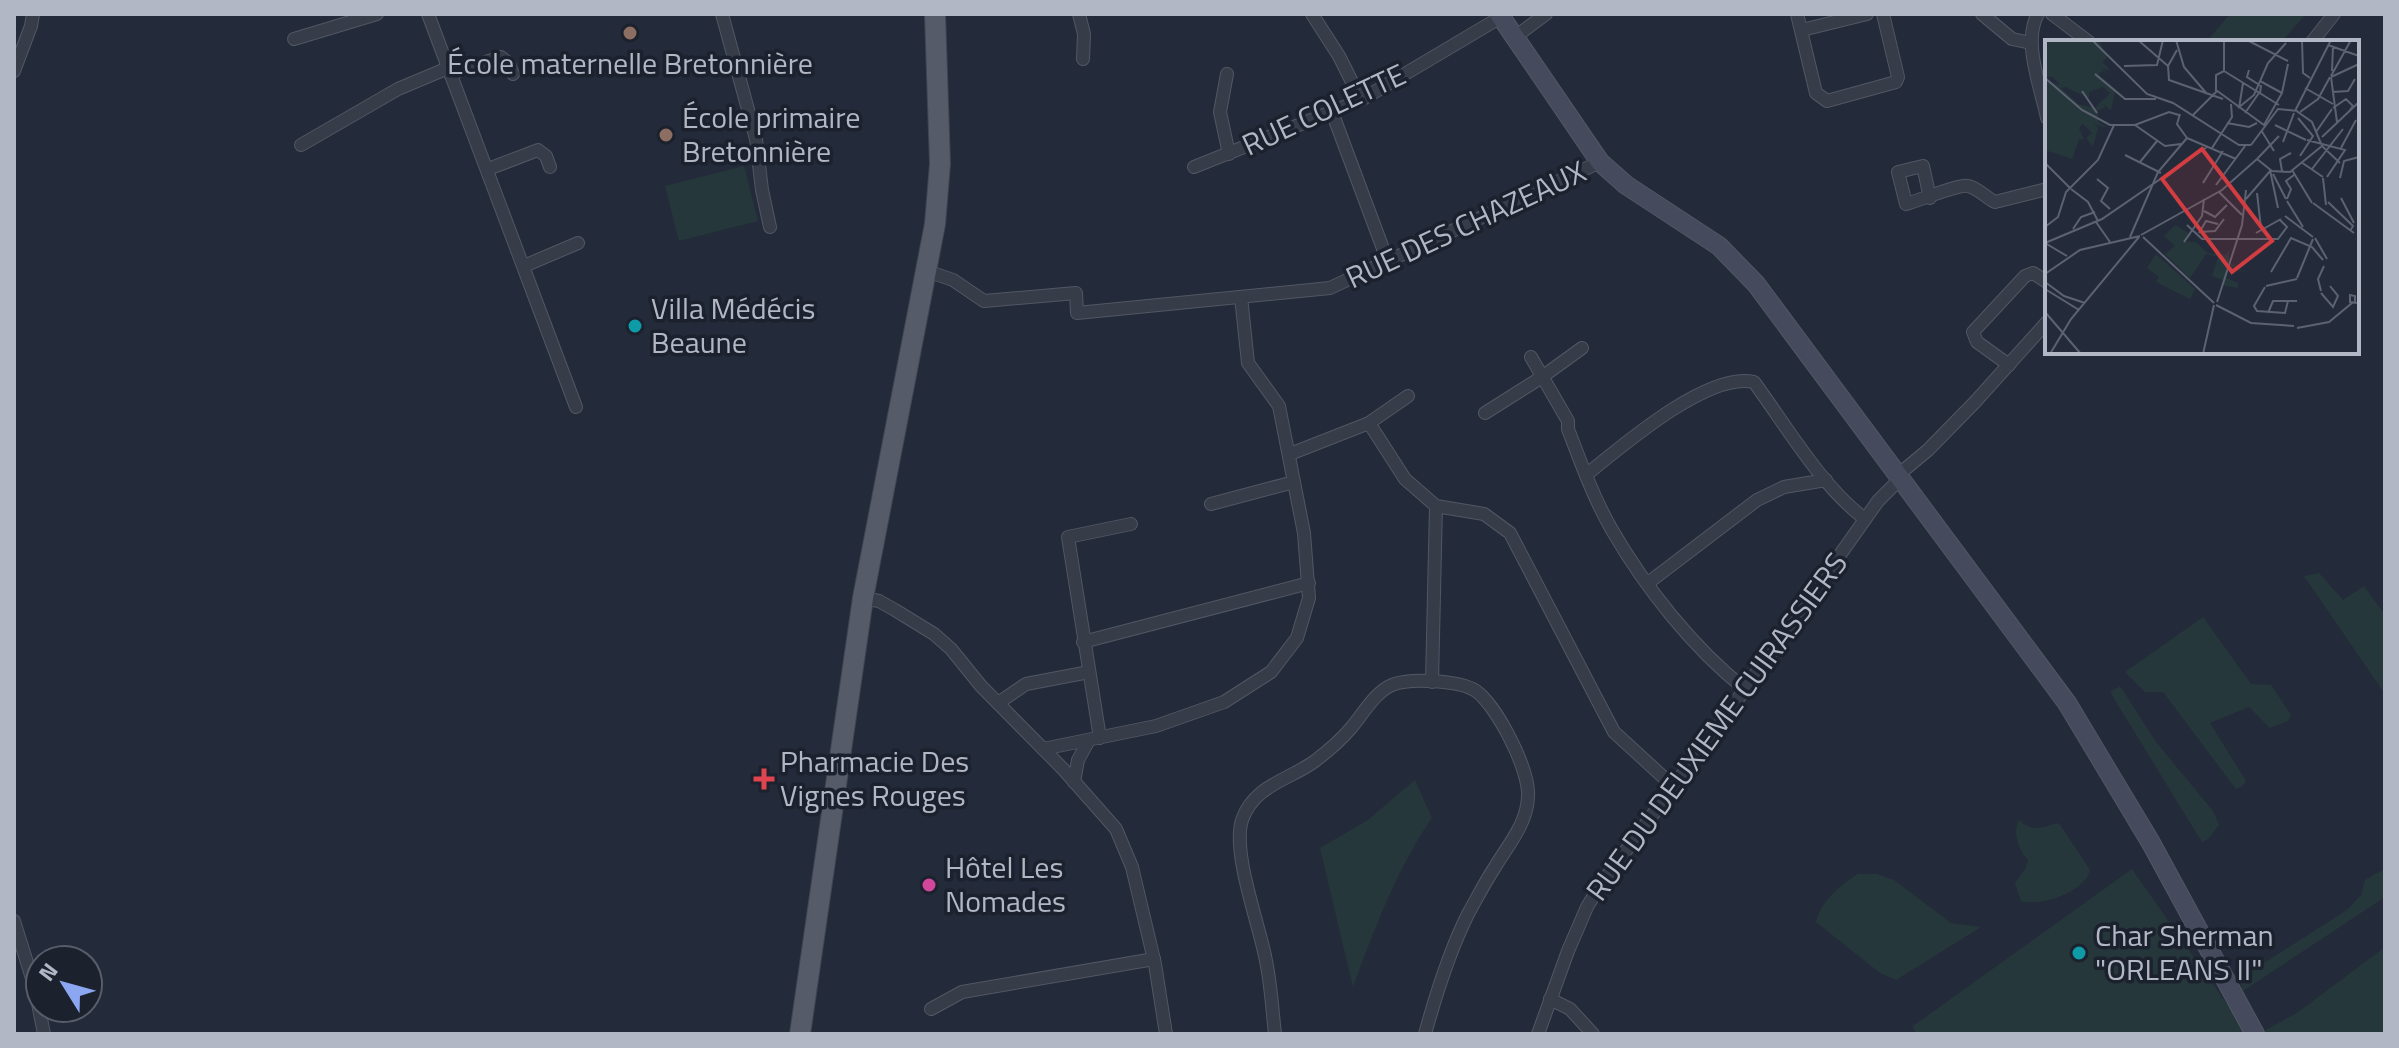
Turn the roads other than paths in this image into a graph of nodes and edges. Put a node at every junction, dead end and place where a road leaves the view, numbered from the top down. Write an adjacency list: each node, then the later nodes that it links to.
1 (33, 14): 23 (street)
2 (377, 14): 19 (street)
3 (428, 14): 24 (street)
4 (722, 14): 38 (street)
5 (935, 14): 42 (main road)
6 (1079, 14): 22 (street)
7 (1312, 14): 27 (street)
8 (1546, 14): 18 (street)
9 (1797, 14): 17 (street)
10 (1867, 14): 17 (street)
11 (1883, 14): 17 (street)
12 (1982, 14): 16 (street)
13 (2052, 14): 20 (street)
14 (2334, 14): 21 (street)
15 (1500, 15): 18 (main road); 27 (street, RUE COLETTE)
16 (2032, 24): 28 (street)
17 (1802, 30)
18 (1515, 37): 32 (main road)
19 (294, 39)
20 (2086, 40)
21 (2314, 40)
22 (1083, 59)
23 (14, 71)
24 (449, 71): 25 (street); 30 (street); 35 (street)
25 (513, 74)
26 (1227, 74): 31 (street, RUE COLETTE)
27 (1361, 100): 29 (street, RUE COLETTE)
28 (2045, 105)
29 (1332, 112): 31 (street, RUE COLETTE); 40 (street)
30 (301, 145)
31 (1229, 154): 34 (street, RUE COLETTE)
32 (1600, 162): 40 (street, RUE DES CHAZEAUX); 56 (main road)
33 (550, 167): 35 (street)
34 (1194, 167)
35 (488, 169): 41 (street)
36 (2045, 190): 37 (street)
37 (1930, 198)
38 (770, 227)
39 (578, 243): 41 (street)
40 (1388, 262): 44 (street, RUE DES CHAZEAUX)
41 (524, 266): 51 (street)
42 (927, 271): 44 (street, RUE DES CHAZEAUX); 65 (main road)
43 (2045, 281): 48 (street)
44 (1241, 297): 54 (street)
45 (2045, 324): 48 (street, RUE DU DEUXIEME CUIRASSIERS)
46 (1582, 348): 49 (street)
47 (1531, 357): 49 (street)
48 (2009, 365): 56 (street, RUE DU DEUXIEME CUIRASSIERS)
49 (1542, 377): 52 (street); 55 (street)
50 (1408, 396): 53 (street)
51 (576, 407)
52 (1485, 413)
53 (1369, 423): 54 (street); 60 (street)
54 (1290, 454): 58 (street)
55 (1586, 475): 57 (street); 64 (street)
56 (1900, 477): 61 (street, RUE DU DEUXIEME CUIRASSIERS); 86 (main road)
57 (1826, 480): 61 (street); 64 (street)
58 (1294, 482): 59 (street); 63 (street)
59 (1211, 504)
60 (1436, 506): 68 (street); 74 (street)
61 (1865, 519): 69 (street, RUE DU DEUXIEME CUIRASSIERS)
62 (1131, 524): 66 (street)
63 (1309, 583): 66 (street); 71 (street)
64 (1648, 583): 69 (street)
65 (863, 598): 70 (street); 80 (main road)
66 (1083, 642): 67 (street)
67 (1089, 672): 70 (street); 71 (street)
68 (1432, 682): 82 (street); 83 (street)
69 (1745, 689): 74 (street, RUE DU DEUXIEME CUIRASSIERS)
70 (998, 703): 72 (street)
71 (1094, 739): 72 (street); 73 (street)
72 (1043, 749): 73 (street)
73 (1074, 782): 76 (street)
74 (1673, 786): 77 (street, RUE DU DEUXIEME CUIRASSIERS)
75 (14, 921): 79 (street)
76 (1154, 959): 78 (street); 81 (street)
77 (1550, 999): 84 (street, RUE DU DEUXIEME CUIRASSIERS); 85 (street)
78 (931, 1009)
79 (44, 1034)
80 (800, 1034)
81 (1166, 1034)
82 (1275, 1034)
83 (1425, 1034)
84 (1538, 1034)
85 (1593, 1034)
86 (2255, 1034)

